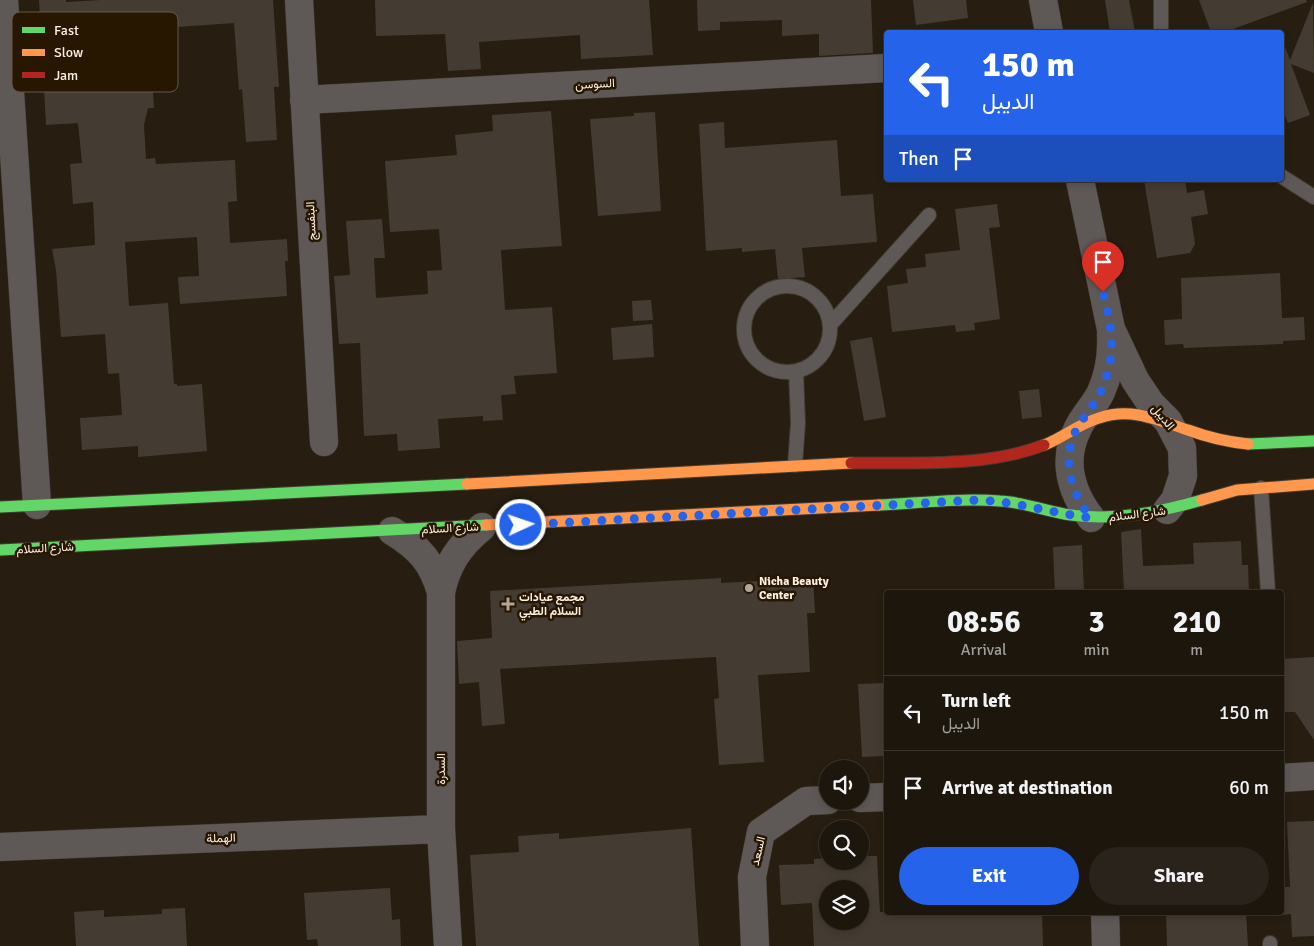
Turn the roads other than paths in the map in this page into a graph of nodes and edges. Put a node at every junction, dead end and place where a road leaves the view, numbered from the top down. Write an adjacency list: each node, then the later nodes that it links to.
1 (4, 0): 23 (street)
2 (299, 0): 8 (street, البنفسج)
3 (1043, 0): 5 (street)
4 (1161, 0): 6 (lane)
5 (1049, 30)
6 (1161, 30)
7 (884, 68): 8 (street, السوسن)
8 (304, 100): 19 (street, البنفسج)
9 (1284, 178): 11 (lane)
10 (1080, 182): 14 (street, الديبل)
11 (1314, 197)
12 (929, 215): 13 (lane)
13 (830, 326): 15 (lane); 15 (lane)
14 (1111, 329): 16 (street, الديبل); 17 (street, الديبل)
15 (796, 371): 20 (lane)
16 (1168, 421): 17 (main road); 18 (main road); 25 (street, الديبل)
17 (1079, 426): 20 (main road); 26 (street, الديبل)
18 (1314, 441)
19 (324, 442)
20 (796, 465): 23 (main road)
21 (1314, 484): 22 (main road, شارع السلام)
22 (1261, 488): 25 (main road, شارع السلام); 30 (lane)
23 (37, 505): 24 (main road)
24 (0, 507)
25 (1167, 510): 26 (main road, شارع السلام)
26 (1091, 518): 27 (main road, شارع السلام)
27 (482, 527): 28 (main road, شارع السلام); 31 (street, السدرة)
28 (392, 532): 29 (main road, شارع السلام); 31 (street, السدرة)
29 (0, 550)
30 (1268, 590)
31 (441, 592): 37 (street, السدرة)
32 (1314, 776): 33 (street)
33 (1284, 778)
34 (884, 797): 35 (street)
35 (869, 798)
36 (819, 800): 41 (street, السعد)
37 (442, 829): 38 (street, الهملة); 40 (street, السدرة)
38 (0, 847)
39 (1104, 915): 42 (street)
40 (448, 946)
41 (755, 946)
42 (1106, 946)

